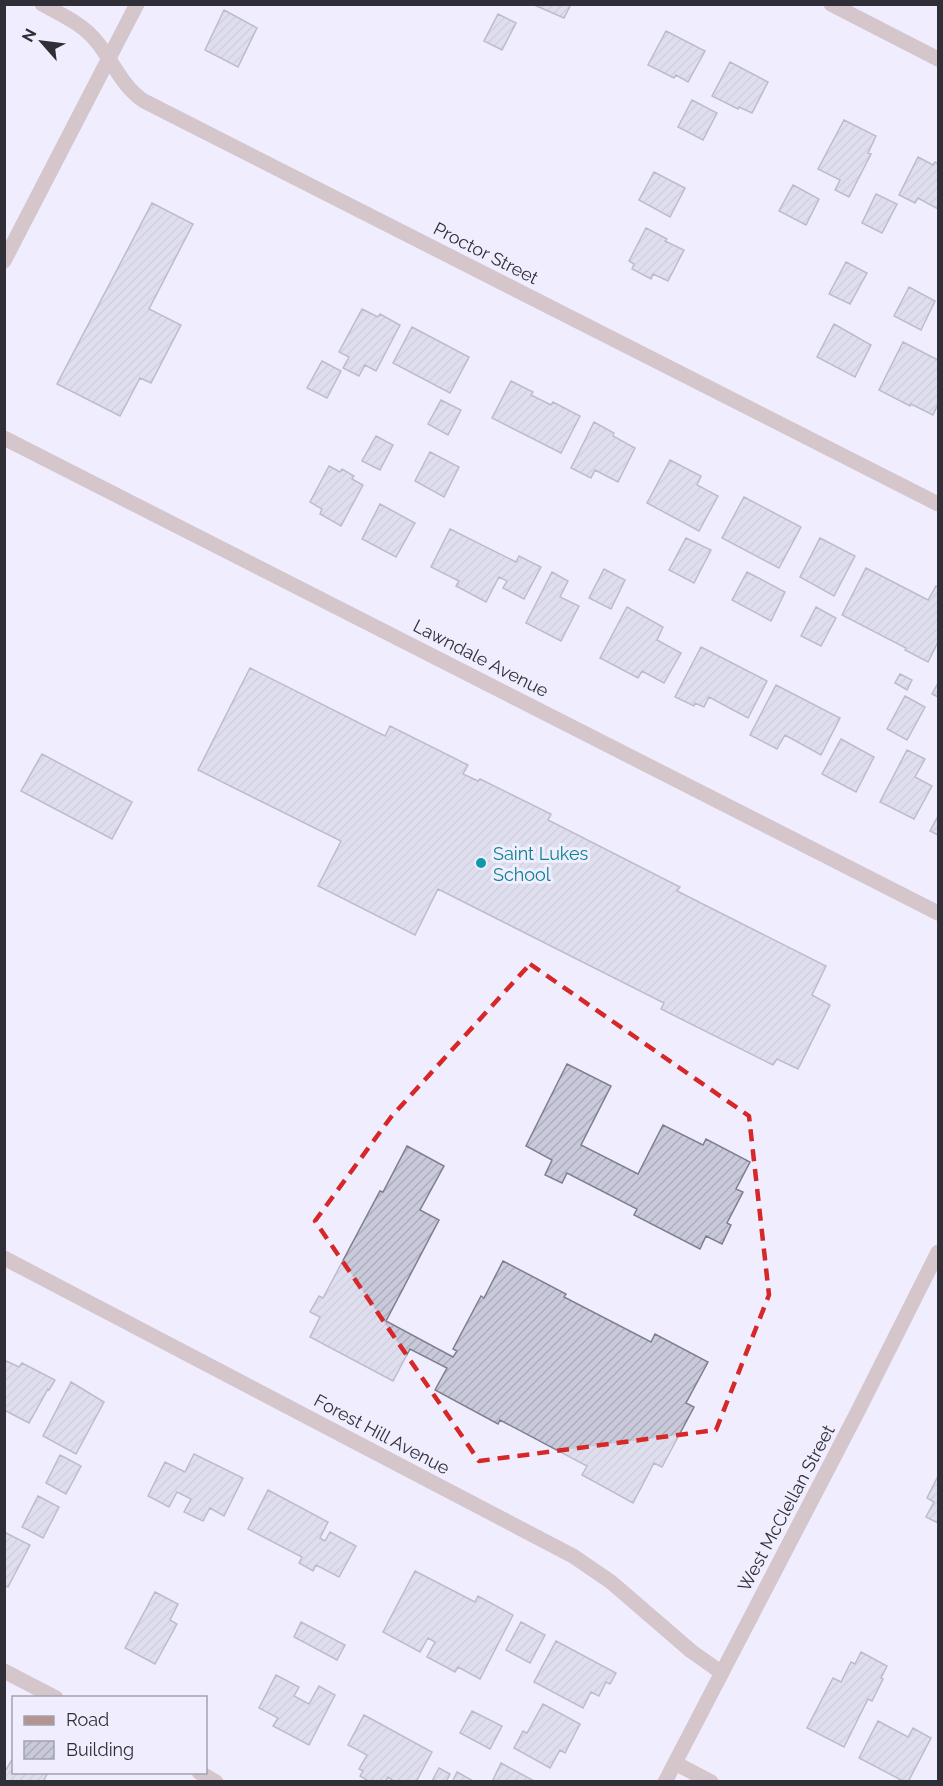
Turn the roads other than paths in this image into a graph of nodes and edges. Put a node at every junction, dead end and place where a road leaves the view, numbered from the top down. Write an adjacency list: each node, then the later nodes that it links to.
1 (42, 4): 4 (street, Proctor Street)
2 (137, 4): 4 (street)
3 (831, 4): 5 (street)
4 (110, 58): 6 (street); 8 (street, Proctor Street)
5 (939, 59)
6 (4, 261)
7 (4, 438): 9 (street, Lawndale Avenue)
8 (939, 504)
9 (939, 913)
10 (939, 1252): 13 (street, West McClellan Street)
11 (4, 1258): 13 (street, Forest Hill Avenue)
12 (4, 1671): 14 (street)
13 (722, 1673): 15 (street, West McClellan Street)
14 (52, 1696)
15 (675, 1763): 18 (street, West McClellan Street); 19 (street)
16 (201, 1774): 17 (street)
17 (216, 1782)
18 (665, 1782)
19 (711, 1782)

